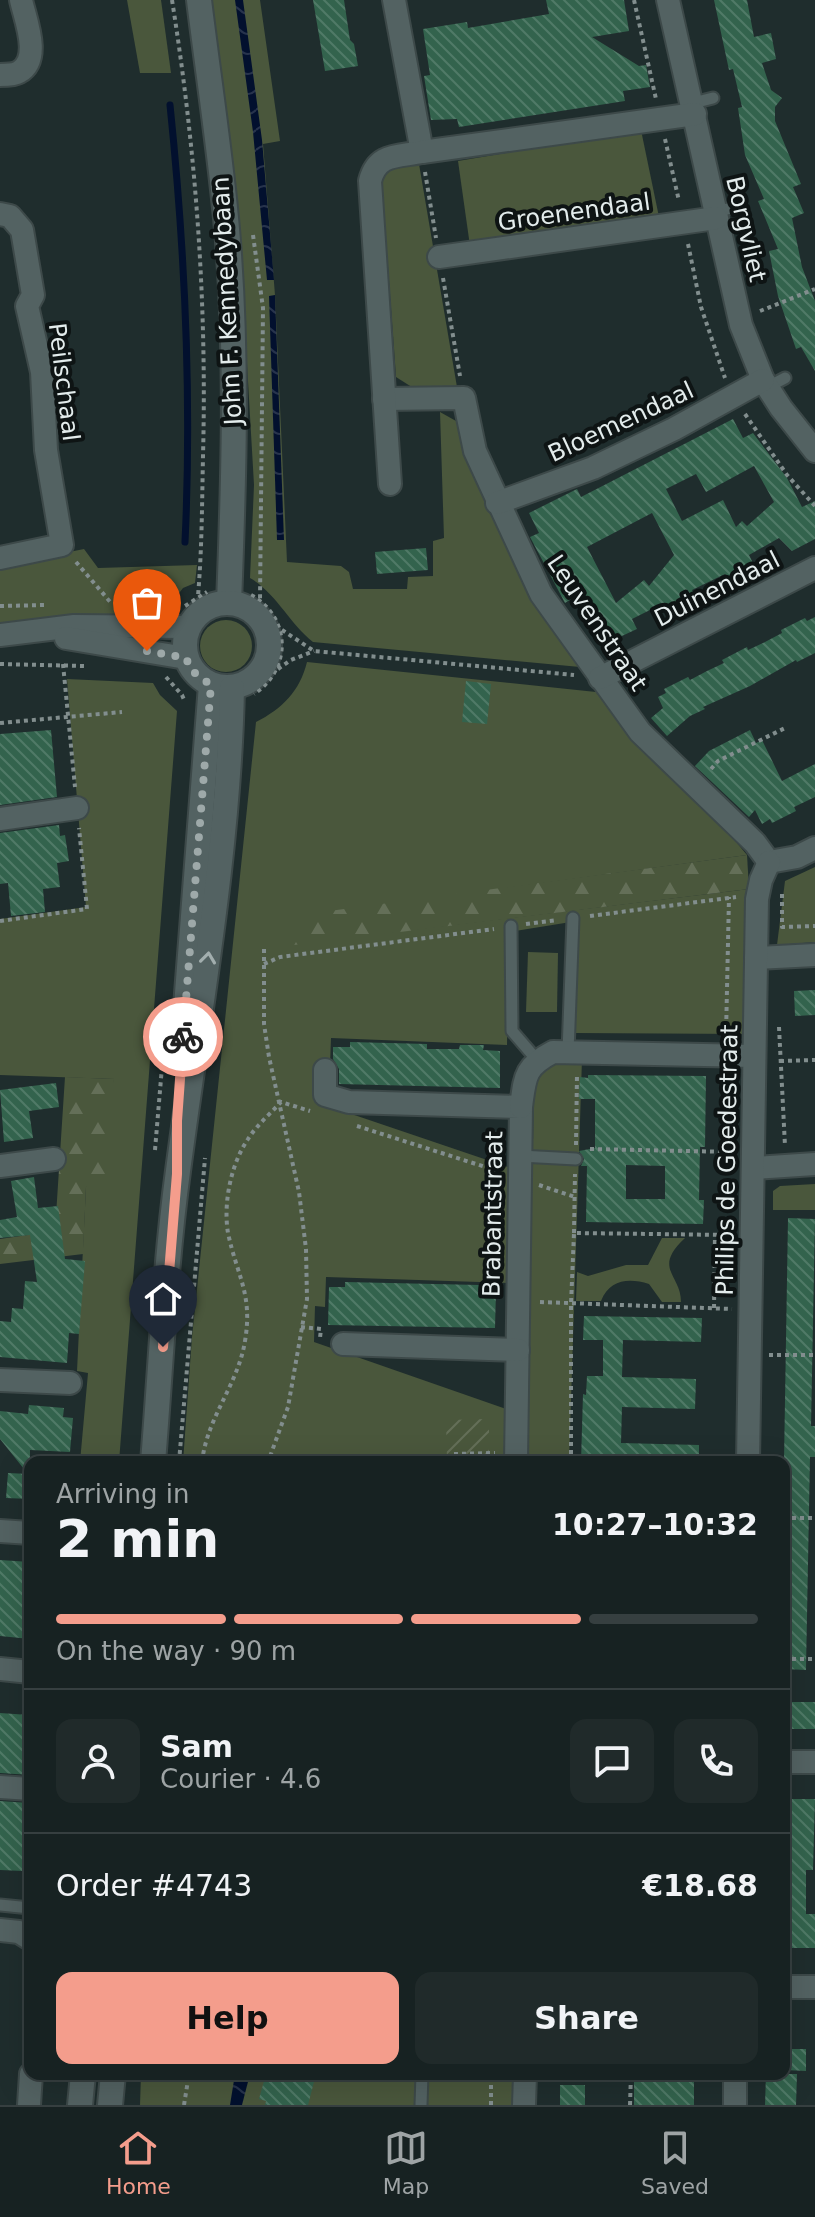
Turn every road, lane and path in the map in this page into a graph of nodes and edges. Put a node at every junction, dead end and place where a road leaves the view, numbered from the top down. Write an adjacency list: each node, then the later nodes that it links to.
1 (21, 0): 6 (street)
2 (172, 0): 23 (path, John F. Kennedybaan)
3 (199, 0): 24 (main road, John F. Kennedybaan)
4 (394, 0): 8 (street)
5 (668, 0): 7 (street, Borgvliet)
6 (9, 74)
7 (700, 105): 8 (street); 9 (street, Borgvliet)
8 (422, 152): 11 (path); 16 (street)
9 (722, 212): 11 (street, Groenendaal); 13 (street, Borgvliet)
10 (5, 215): 20 (street, Peilschaal)
11 (439, 257): 15 (path)
12 (815, 289): 13 (path)
13 (740, 319): 14 (street, Borgvliet)
14 (772, 382): 17 (street, Borgvliet); 19 (street, Bloemendaal)
15 (464, 398): 16 (street); 19 (street, Leuvenstraat)
16 (384, 399): 18 (street)
17 (815, 451)
18 (390, 484)
19 (497, 503): 35 (street, Leuvenstraat)
20 (62, 545): 21 (street); 25 (path)
21 (0, 558)
22 (815, 568): 35 (street, Duinendaal)
23 (198, 596): 24 (path); 26 (path)
24 (230, 596): 26 (main road); 27 (path); 36 (main road)
25 (112, 604)
26 (180, 627): 28 (street); 32 (main road)
27 (281, 629): 30 (path); 34 (path)
28 (29, 633): 29 (street); 32 (street)
29 (0, 635)
30 (314, 651): 34 (path); 35 (path)
31 (0, 665): 33 (path)
32 (174, 665): 36 (main road)
33 (91, 666)
34 (278, 669): 36 (path)
35 (600, 678): 40 (street, Leuvenstraat)
36 (211, 696): 88 (main road)
37 (122, 712): 38 (path)
38 (0, 723)
39 (785, 728): 40 (path)
40 (696, 786): 44 (street, Leuvenstraat)
41 (77, 808): 42 (street)
42 (0, 819)
43 (815, 848): 44 (street)
44 (769, 862): 52 (street, Philips de Goedestraat)
45 (782, 889): 49 (path)
46 (729, 897): 56 (path)
47 (573, 918): 55 (lane)
48 (511, 926): 58 (lane)
49 (815, 926)
50 (264, 949): 62 (path)
51 (815, 955): 52 (street)
52 (756, 958): 57 (street, Philips de Goedestraat)
53 (779, 1017): 60 (path)
54 (165, 1030): 67 (path)
55 (568, 1052): 56 (street); 58 (street)
56 (725, 1056): 57 (street)
57 (754, 1058): 60 (path); 69 (street, Philips de Goedestraat)
58 (537, 1060): 63 (street)
59 (815, 1060): 60 (path)
60 (781, 1061): 72 (path)
61 (325, 1070): 63 (street, Brabantstraat)
62 (281, 1102): 64 (path); 89 (path); 90 (path)
63 (521, 1107): 73 (street, Brabantstraat)
64 (321, 1114)
65 (347, 1123): 73 (path)
66 (576, 1154): 69 (path); 73 (lane)
67 (155, 1157)
68 (54, 1159): 71 (street)
69 (753, 1160): 72 (street); 76 (street, Philips de Goedestraat)
70 (815, 1164): 72 (street)
71 (0, 1166)
72 (785, 1166)
73 (520, 1167): 74 (path); 77 (street, Brabantstraat)
74 (575, 1197)
75 (715, 1234): 76 (path); 78 (path); 79 (path)
76 (752, 1235): 80 (street, Philips de Goedestraat)
77 (518, 1302): 78 (path); 82 (street, Brabantstraat)
78 (571, 1304): 79 (path); 93 (path)
79 (714, 1309): 80 (path)
80 (751, 1310): 83 (street, Philips de Goedestraat)
81 (343, 1344): 82 (street)
82 (518, 1350): 92 (street, Brabantstraat)
83 (750, 1355): 84 (path); 94 (street, Philips de Goedestraat)
84 (815, 1355)
85 (0, 1380): 86 (street)
86 (70, 1383)
87 (454, 1454): 91 (path)
88 (154, 1456)
89 (204, 1456)
90 (270, 1456)
91 (485, 1456)
92 (516, 1456)
93 (571, 1456)
94 (748, 1456)
95 (790, 1518): 96 (path)
96 (815, 1518)
97 (0, 1531): 98 (street)
98 (24, 1533)
99 (790, 1659): 100 (path)
100 (815, 1659)
101 (0, 1669): 102 (street)
102 (24, 1671)
103 (790, 1762): 104 (street)
104 (815, 1762)
105 (0, 1787): 106 (street)
106 (24, 1789)
107 (0, 1905): 108 (lane)
108 (24, 1907)
109 (0, 1930): 110 (street)
110 (24, 1935)
111 (790, 1987): 112 (street)
112 (815, 1987)
113 (31, 2080): 122 (street)
114 (82, 2080): 123 (main road)
115 (112, 2080): 124 (main road)
116 (188, 2080): 125 (path)
117 (422, 2080): 126 (lane)
118 (491, 2080): 127 (path)
119 (525, 2080): 128 (street)
120 (631, 2080): 129 (path)
121 (735, 2080): 130 (street)
122 (29, 2105)
123 (80, 2105)
124 (110, 2105)
125 (184, 2105)
126 (421, 2105)
127 (491, 2105)
128 (524, 2105)
129 (630, 2105)
130 (735, 2105)

